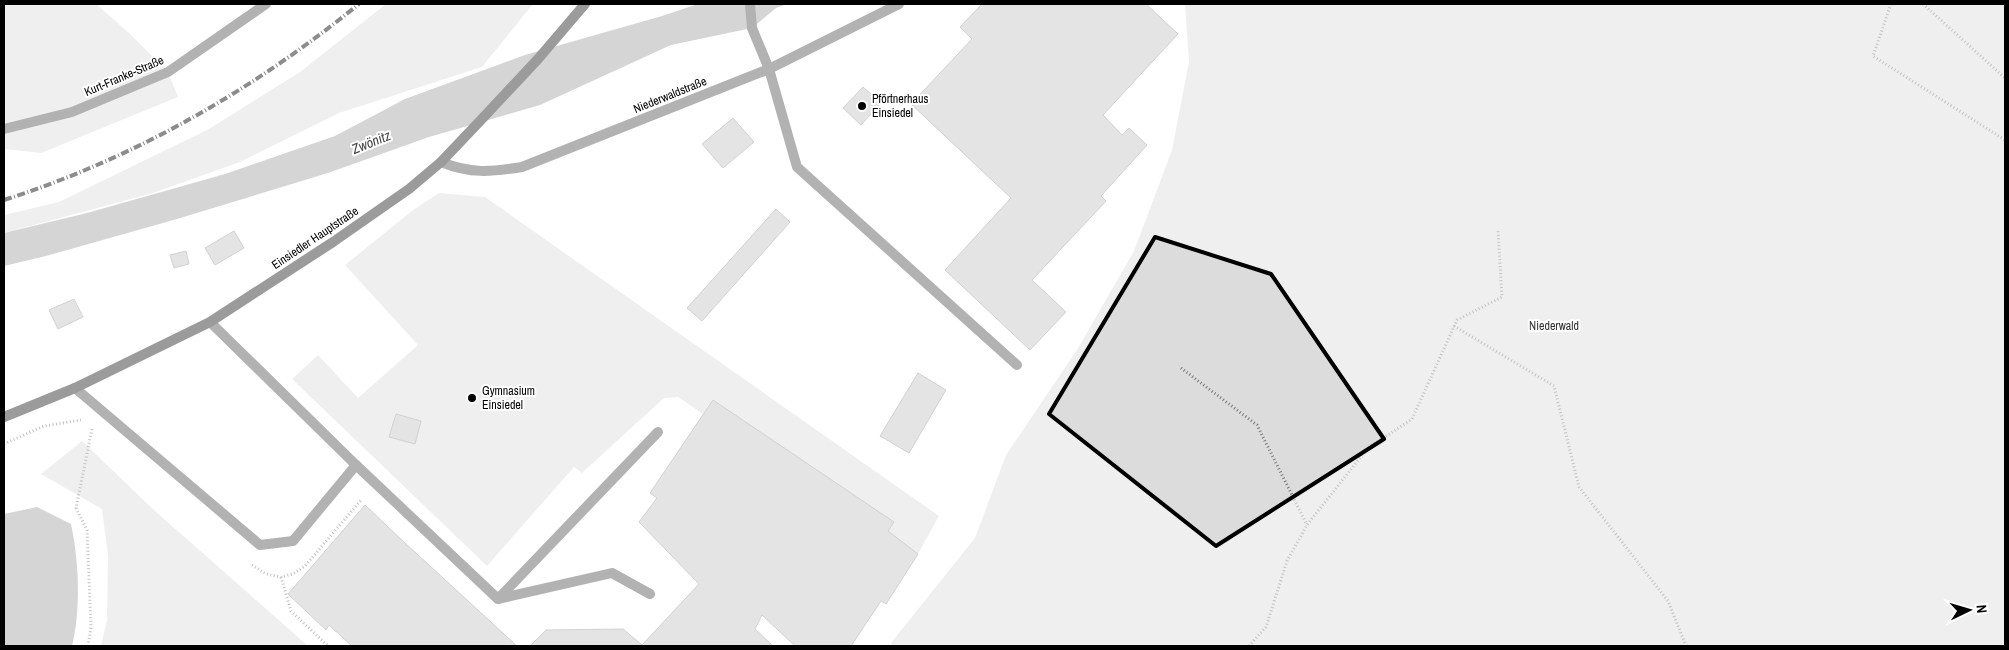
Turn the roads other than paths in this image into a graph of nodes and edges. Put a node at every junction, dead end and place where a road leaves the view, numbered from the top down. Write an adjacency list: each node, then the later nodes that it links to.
1 (266, 4): 6 (street, Kurt-Franke-Straße)
2 (585, 4): 7 (main road, Einsiedler Hauptstraße)
3 (750, 4): 5 (street)
4 (899, 4): 5 (street, Niederwaldstraße)
5 (769, 69): 7 (street, Niederwaldstraße); 9 (street)
6 (4, 129)
7 (440, 162): 8 (main road, Einsiedler Hauptstraße)
8 (210, 322): 10 (main road, Einsiedler Hauptstraße); 13 (street)
9 (1017, 365)
10 (75, 388): 11 (main road, Einsiedler Hauptstraße); 13 (street)
11 (4, 417)
12 (658, 432): 15 (street)
13 (356, 464): 15 (street)
14 (650, 594): 15 (street)
15 (498, 599)

